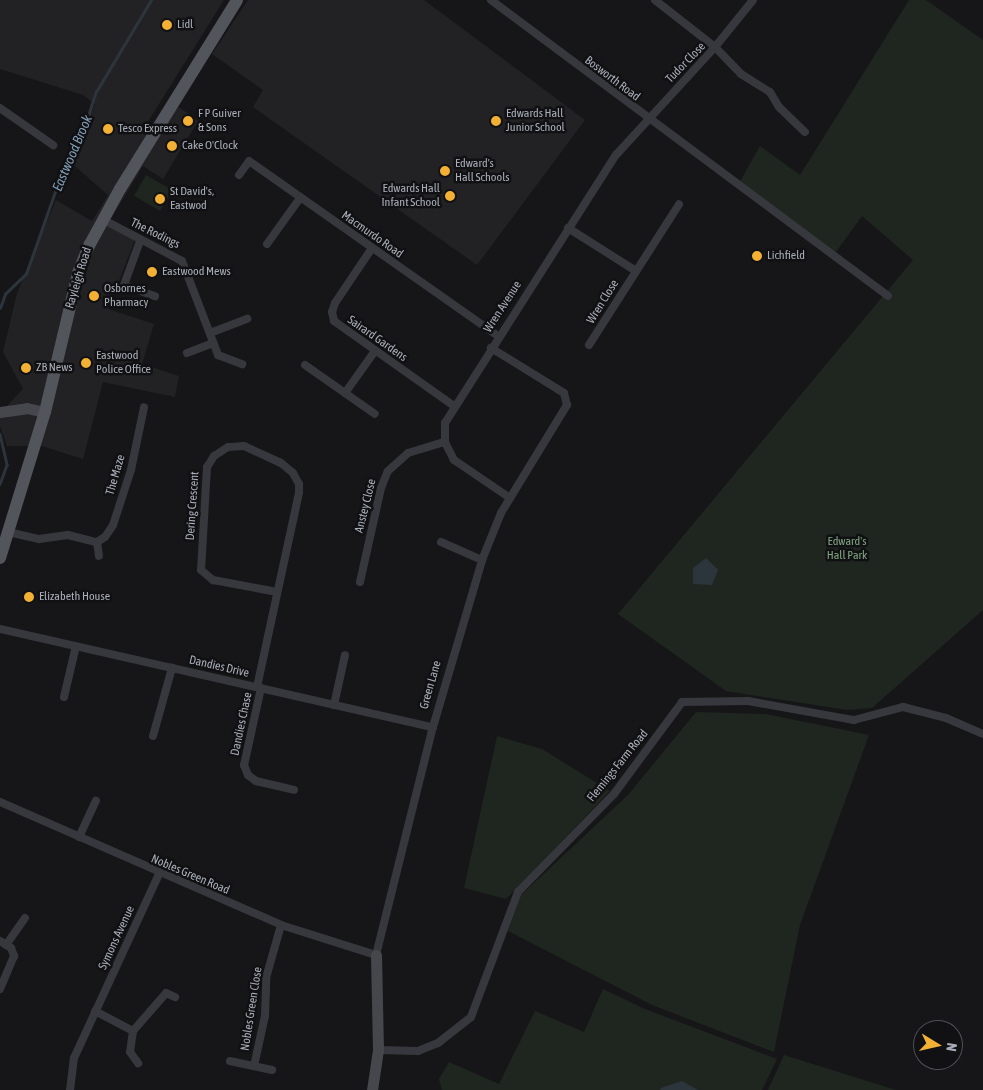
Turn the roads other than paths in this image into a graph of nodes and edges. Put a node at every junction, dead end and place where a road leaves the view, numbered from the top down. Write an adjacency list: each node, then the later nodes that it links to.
1 (237, 0): 13 (main road, Rayleigh Road)
2 (491, 0): 7 (street, Bosworth Road)
3 (655, 0): 5 (street)
4 (753, 0): 5 (street)
5 (715, 47): 7 (street, Tudor Close); 8 (street, Tudor Close)
6 (0, 108): 9 (street)
7 (648, 120): 14 (street, Wren Avenue); 20 (street, Bosworth Road)
8 (805, 132)
9 (53, 145)
10 (239, 175): 11 (street, Macmurdo Road)
11 (300, 198): 16 (street); 17 (street, Macmurdo Road)
12 (679, 204): 18 (street, Wren Close)
13 (102, 220): 15 (street, The Rodings); 35 (main road, Rayleigh Road)
14 (568, 228): 18 (street); 23 (street, Wren Avenue)
15 (140, 241): 19 (street); 22 (street, The Rodings)
16 (267, 244)
17 (372, 248): 23 (street, Macmurdo Road); 27 (street, Sairard Gardens)
18 (636, 271): 25 (street, Wren Close)
19 (156, 296)
20 (888, 296)
21 (247, 319): 22 (street)
22 (210, 333): 24 (street, The Rodings)
23 (498, 336): 26 (street, Wren Avenue)
24 (213, 344): 28 (street); 29 (street)
25 (589, 345)
26 (491, 348): 32 (street, Wren Avenue); 38 (street, Green Lane)
27 (375, 351): 31 (street); 32 (street, Sairard Gardens)
28 (187, 353)
29 (242, 364)
30 (305, 365): 31 (street)
31 (345, 393): 36 (street)
32 (454, 406): 37 (street, Wren Avenue)
33 (144, 407): 40 (street, The Maze)
34 (0, 412): 35 (street)
35 (45, 412): 39 (main road, Rayleigh Road)
36 (375, 414)
37 (444, 442): 38 (street); 45 (street, Anstey Close)
38 (510, 498): 44 (street, Green Lane)
39 (8, 532): 40 (street); 43 (main road, Rayleigh Road)
40 (97, 542): 42 (street)
41 (441, 542): 44 (street)
42 (99, 556)
43 (0, 558)
44 (482, 560): 54 (street, Green Lane)
45 (360, 582)
46 (277, 592): 46 (street, Dering Crescent); 51 (street, Dering Crescent)
47 (0, 629): 48 (street, Dandies Drive)
48 (76, 646): 50 (street, Dandies Drive); 52 (street)
49 (345, 655): 53 (street)
50 (172, 668): 51 (street, Dandies Drive); 56 (street)
51 (259, 687): 53 (street, Dandies Drive); 57 (street, Dandies Chase)
52 (64, 697)
53 (334, 704): 54 (street, Dandies Drive)
54 (433, 727): 65 (street, Green Lane)
55 (983, 734): 70 (street, Flemings Farm Road)
56 (153, 736)
57 (294, 790)
58 (96, 801): 60 (street)
59 (0, 802): 60 (street, Nobles Green Road)
60 (79, 837): 61 (street, Nobles Green Road)
61 (159, 874): 63 (street, Nobles Green Road); 68 (street, Symons Avenue)
62 (25, 918): 64 (street)
63 (281, 926): 65 (street, Nobles Green Road); 73 (street, Nobles Green Close)
64 (3, 943): 66 (street)
65 (376, 955): 70 (street, Green Lane)
66 (0, 988)
67 (175, 997): 69 (street)
68 (95, 1011): 69 (street); 75 (street, Symons Avenue)
69 (133, 1031): 72 (street)
70 (378, 1050): 76 (street, Green Lane)
71 (230, 1062): 73 (street, Nobles Green Close)
72 (138, 1063)
73 (254, 1066): 74 (street, Nobles Green Close)
74 (272, 1070)
75 (70, 1090)
76 (372, 1090)

